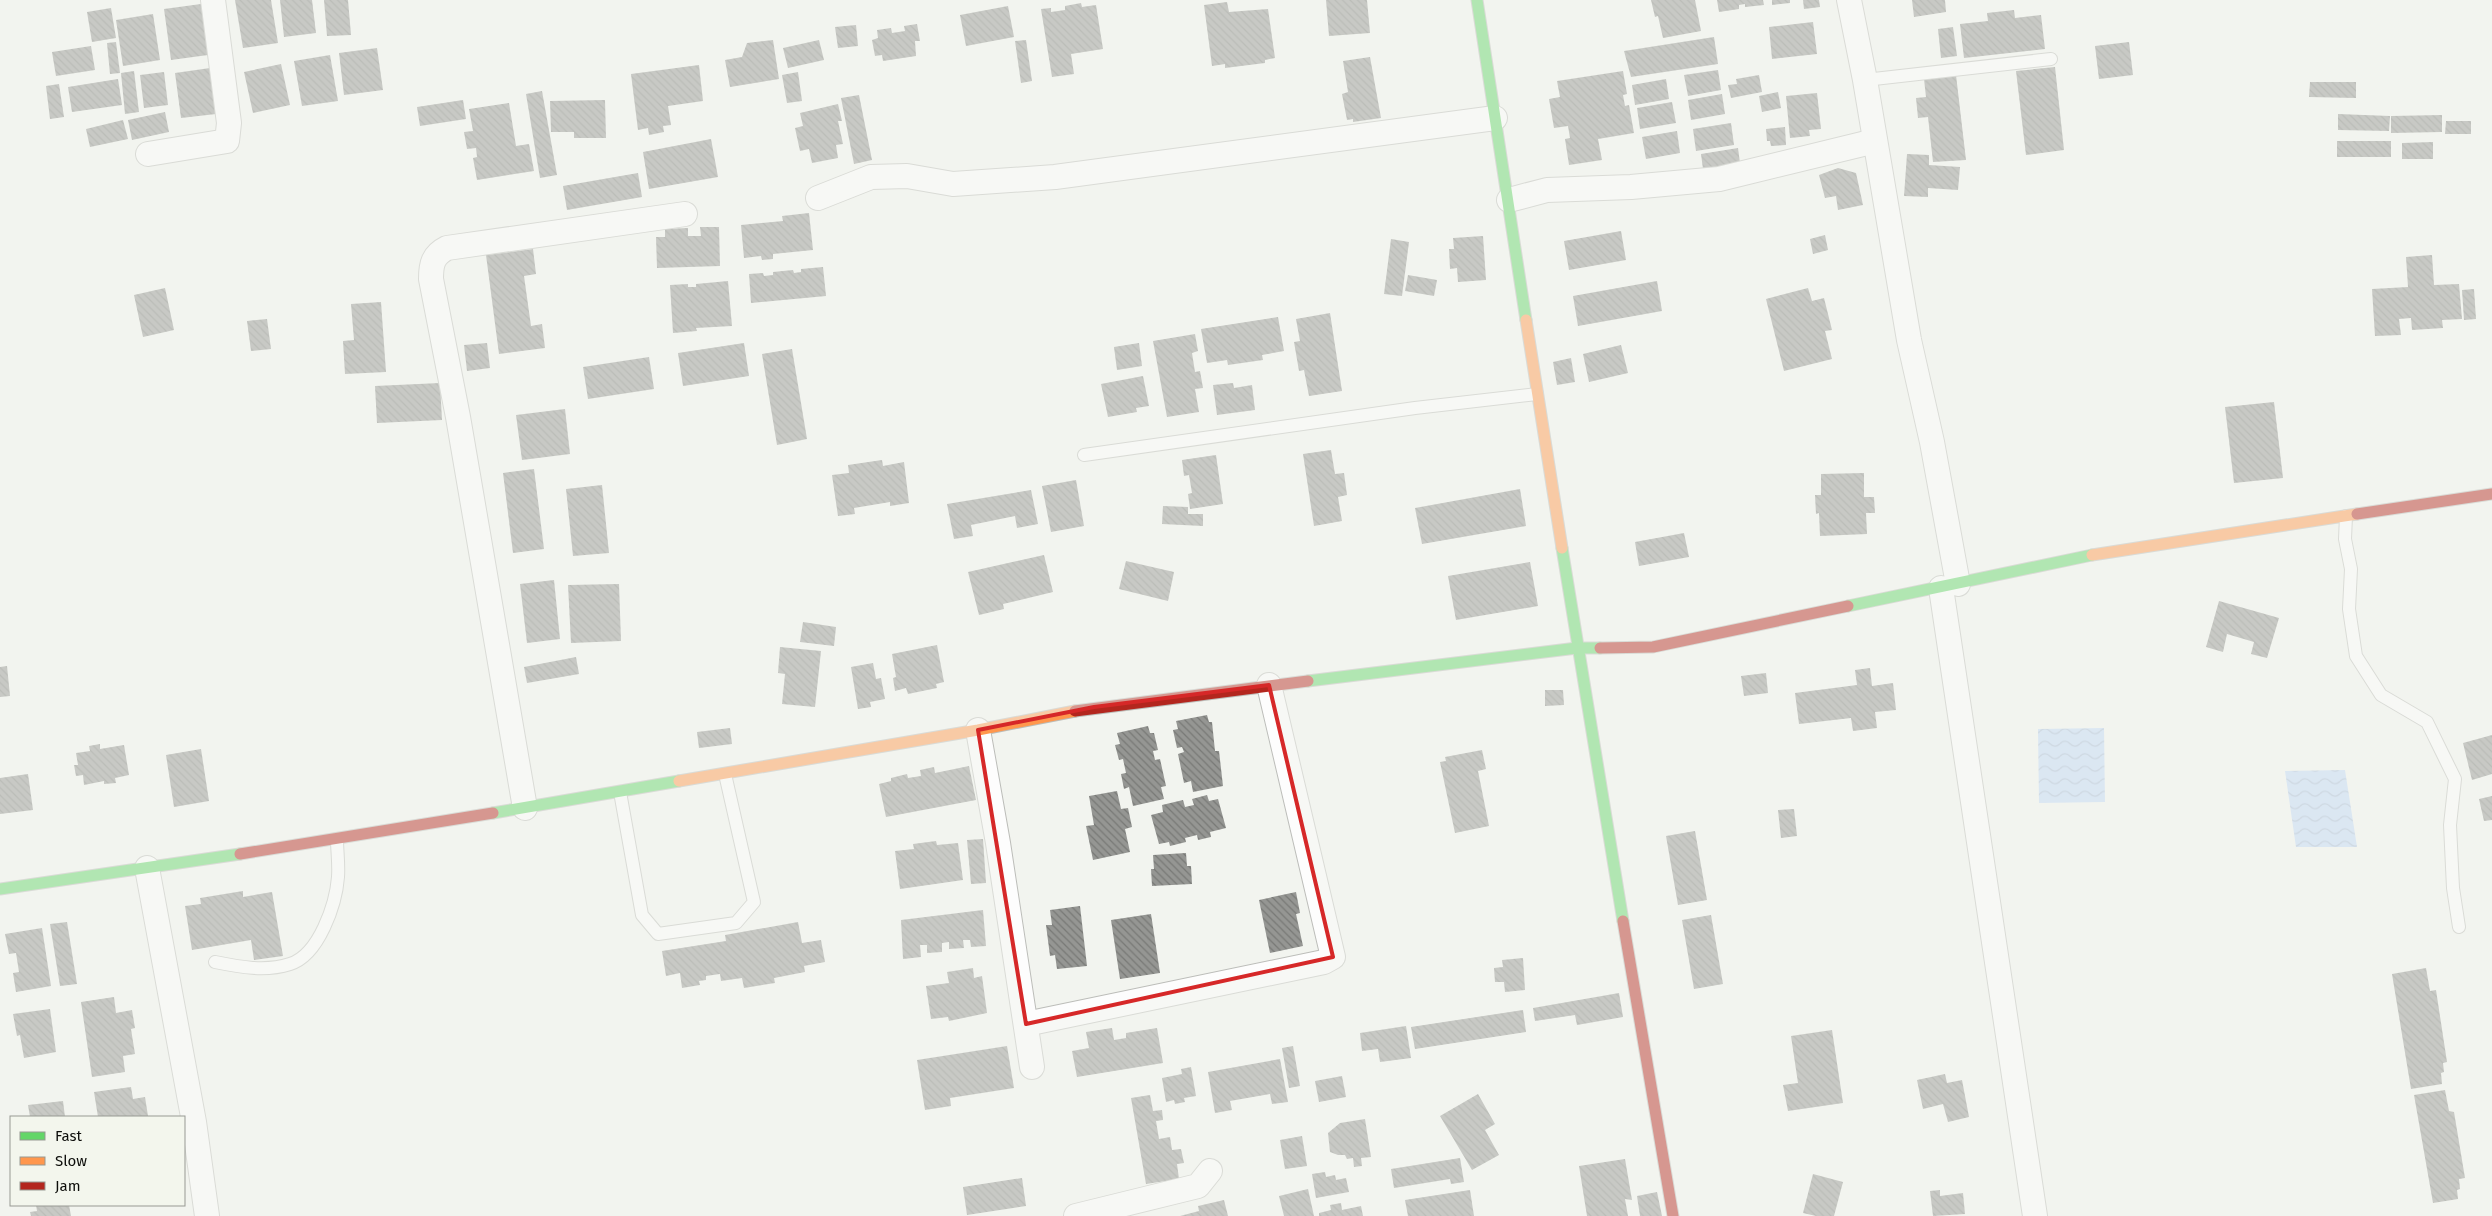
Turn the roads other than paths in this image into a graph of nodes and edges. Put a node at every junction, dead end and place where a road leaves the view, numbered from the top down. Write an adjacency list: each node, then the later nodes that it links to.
1 (213, 0): 8 (street)
2 (1477, 0): 6 (street)
3 (1849, 0): 5 (street)
4 (2051, 59): 5 (lane)
5 (1865, 80): 7 (street)
6 (1495, 118): 9 (street); 10 (street)
7 (1875, 140): 10 (street); 16 (street)
8 (148, 154)
9 (818, 198)
10 (1509, 200): 12 (street)
11 (685, 214): 22 (street)
12 (1538, 394): 13 (lane); 17 (street)
13 (1084, 455)
14 (2492, 494): 15 (street)
15 (2346, 516): 16 (street); 26 (lane)
16 (1949, 586): 17 (street); 34 (street)
17 (1577, 648): 18 (street); 33 (street)
18 (1269, 685): 19 (street); 28 (street)
19 (978, 730): 20 (street); 28 (street)
20 (725, 774): 21 (street); 21 (lane)
21 (620, 792): 22 (street)
22 (525, 808): 23 (street)
23 (337, 839): 24 (street); 27 (lane)
24 (147, 868): 25 (street); 31 (street)
25 (0, 889)
26 (2460, 927)
27 (215, 962)
28 (1026, 1024): 29 (street)
29 (1032, 1067)
30 (1210, 1171): 32 (street)
31 (207, 1216)
32 (1076, 1216)
33 (1673, 1216)
34 (2035, 1216)

